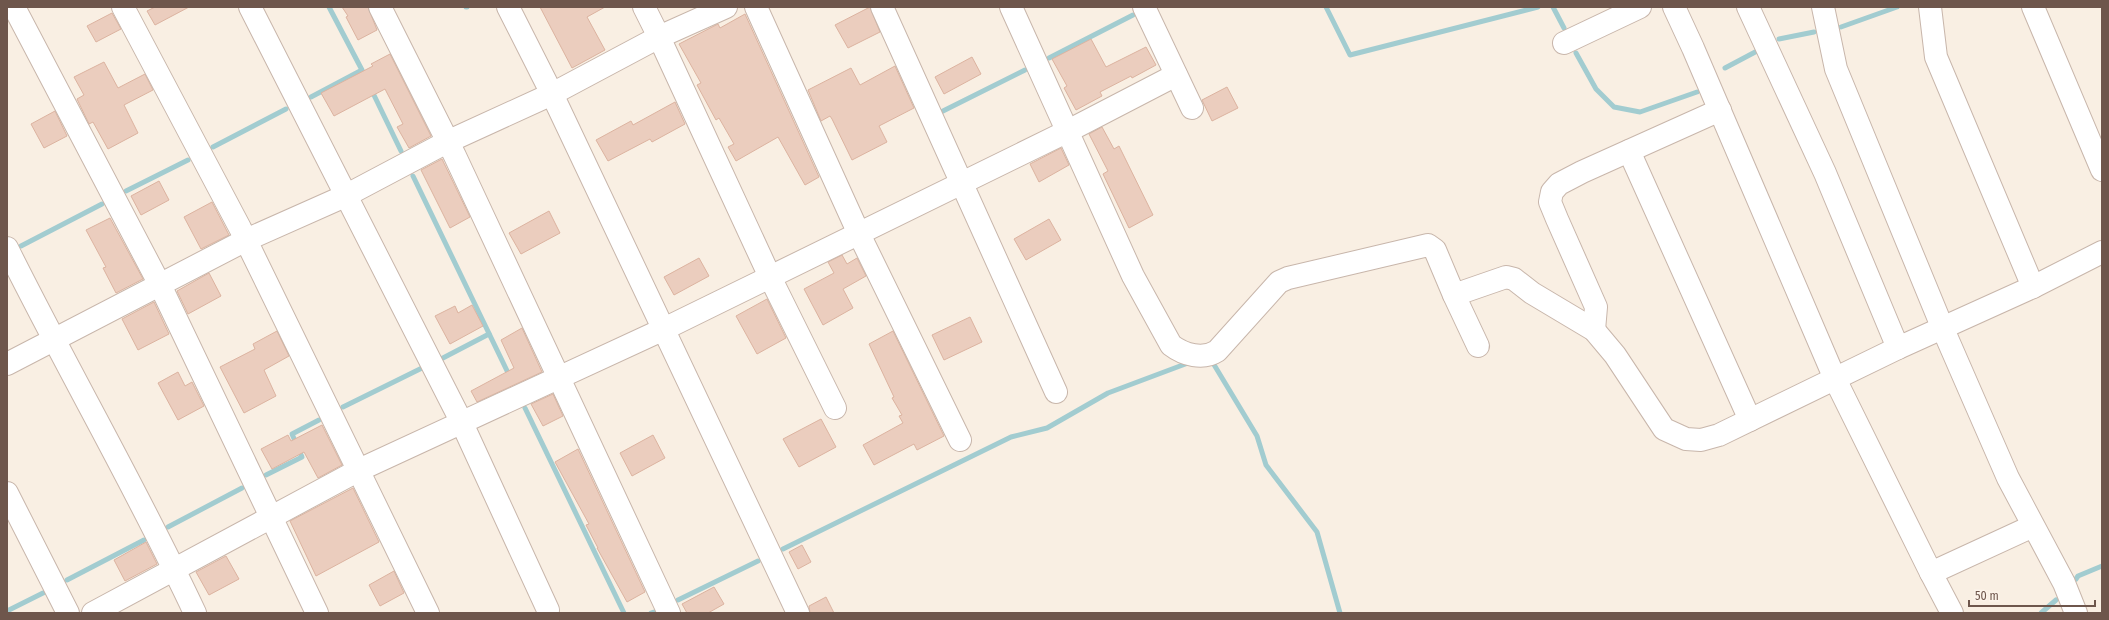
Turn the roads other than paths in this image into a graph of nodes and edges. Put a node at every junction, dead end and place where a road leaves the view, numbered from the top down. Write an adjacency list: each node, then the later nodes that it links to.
1 (14, 7): 35 (street)
2 (123, 7): 31 (street)
3 (250, 7): 29 (street)
4 (380, 7): 25 (street)
5 (508, 7): 21 (street)
6 (644, 7): 18 (street)
7 (726, 7): 18 (street)
8 (756, 7): 30 (street)
9 (882, 7): 28 (street)
10 (1011, 7): 24 (street)
11 (1144, 7): 20 (street)
12 (1640, 7): 19 (street)
13 (1674, 7): 23 (street)
14 (1748, 7): 43 (street)
15 (1823, 7): 39 (street)
16 (1930, 7): 36 (street)
17 (2033, 7): 27 (street)
18 (659, 36): 21 (street); 34 (street)
19 (1564, 43)
20 (1176, 75): 22 (street); 24 (street)
21 (552, 94): 25 (street); 38 (street)
22 (1192, 108)
23 (1720, 110): 26 (street); 46 (street)
24 (1068, 131): 28 (street); 37 (street)
25 (447, 142): 29 (street); 45 (street)
26 (1629, 151): 40 (street); 49 (street)
27 (2102, 170)
28 (961, 184): 30 (street); 47 (street)
29 (345, 196): 31 (street); 50 (street)
30 (859, 234): 34 (street); 51 (street)
31 (246, 240): 35 (street); 52 (street)
32 (7, 248): 41 (street)
33 (2102, 252): 36 (street)
34 (770, 277): 38 (street); 48 (street)
35 (160, 285): 41 (street); 54 (street)
36 (2033, 287): 39 (street)
37 (1454, 296): 40 (street); 42 (street)
38 (664, 329): 45 (street); 65 (street)
39 (1944, 329): 43 (street); 55 (street)
40 (1594, 330): 49 (street)
41 (53, 340): 44 (street); 56 (street)
42 (1478, 346)
43 (1898, 348): 46 (street)
44 (7, 364)
45 (560, 378): 50 (street); 64 (street)
46 (1835, 379): 49 (street); 57 (street)
47 (1056, 392)
48 (835, 408)
49 (1750, 420)
50 (461, 421): 52 (street); 58 (street)
51 (960, 440)
52 (358, 470): 54 (street); 63 (street)
53 (7, 493): 59 (street)
54 (271, 518): 56 (street); 62 (street)
55 (2033, 526): 57 (street); 67 (street)
56 (175, 570): 60 (street); 61 (street)
57 (1932, 573): 66 (street)
58 (548, 610)
59 (68, 613)
60 (93, 613)
61 (195, 613)
62 (317, 613)
63 (428, 613)
64 (669, 613)
65 (798, 613)
66 (1952, 613)
67 (2076, 613)

